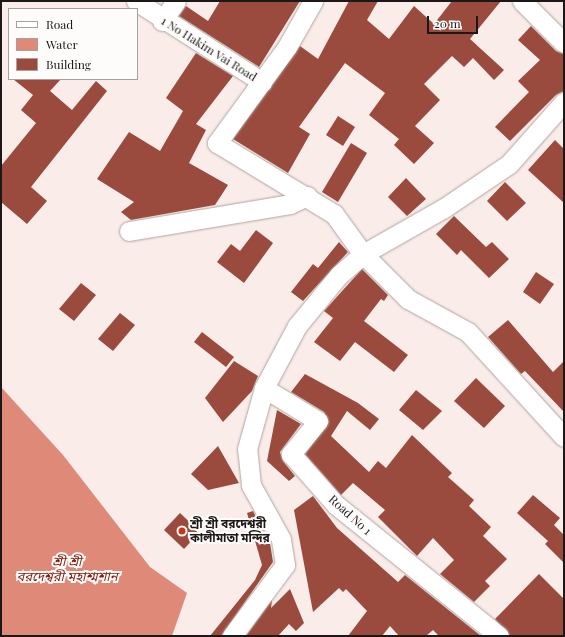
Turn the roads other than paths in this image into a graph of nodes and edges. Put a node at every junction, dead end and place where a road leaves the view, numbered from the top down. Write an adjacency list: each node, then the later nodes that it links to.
1 (136, 1): 5 (street, 1 No Hakim Vai Road)
2 (176, 1): 5 (street)
3 (313, 1): 7 (street)
4 (522, 1): 6 (street)
5 (162, 21): 7 (street, 1 No Hakim Vai Road)
6 (564, 43)
7 (262, 82): 9 (street)
8 (564, 102): 11 (street)
9 (307, 196): 10 (street); 11 (street)
10 (129, 231)
11 (363, 254): 12 (street); 13 (street)
12 (264, 388): 14 (street); 15 (street, Road No 1)
13 (564, 437)
14 (232, 636)
15 (499, 636)

